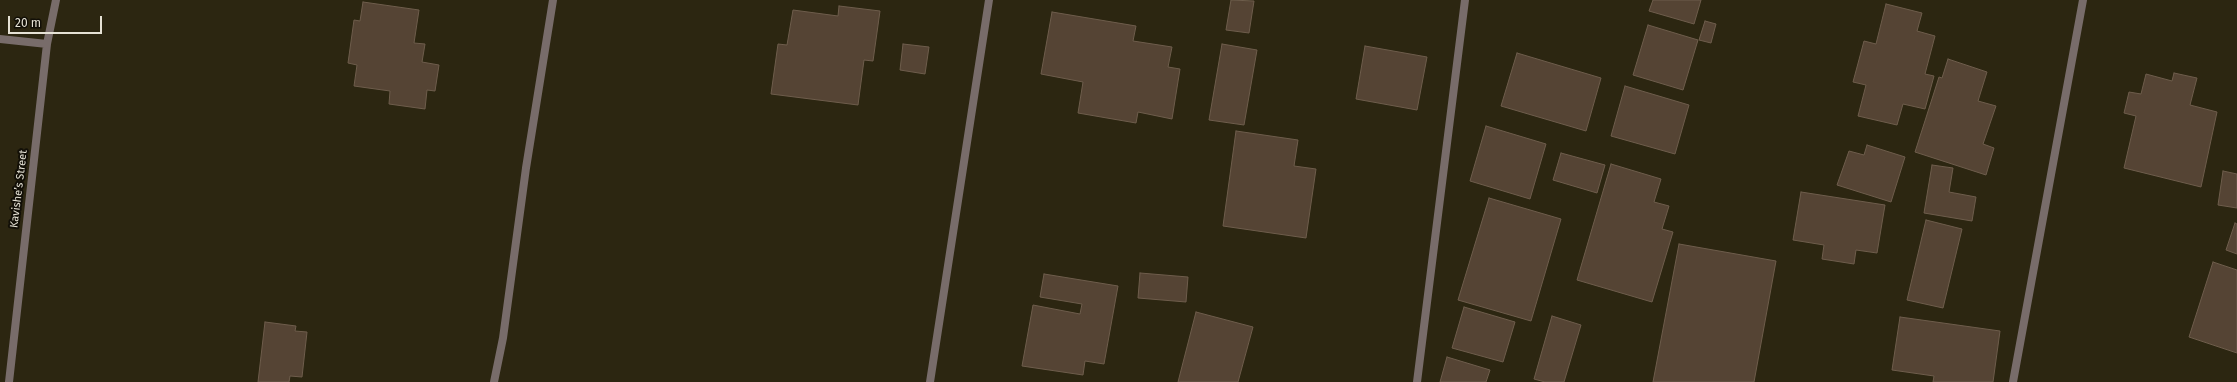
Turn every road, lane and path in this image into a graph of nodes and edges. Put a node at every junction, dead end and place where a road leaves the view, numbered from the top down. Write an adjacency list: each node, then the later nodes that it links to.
1 (56, 0): 7 (street, Kavishe’s Street)
2 (553, 0): 9 (street)
3 (989, 0): 10 (street)
4 (1465, 0): 11 (street)
5 (2083, 0): 12 (street)
6 (0, 39): 7 (street)
7 (47, 44): 8 (street, Kavishe’s Street)
8 (9, 382)
9 (494, 382)
10 (930, 382)
11 (1417, 382)
12 (2013, 382)

